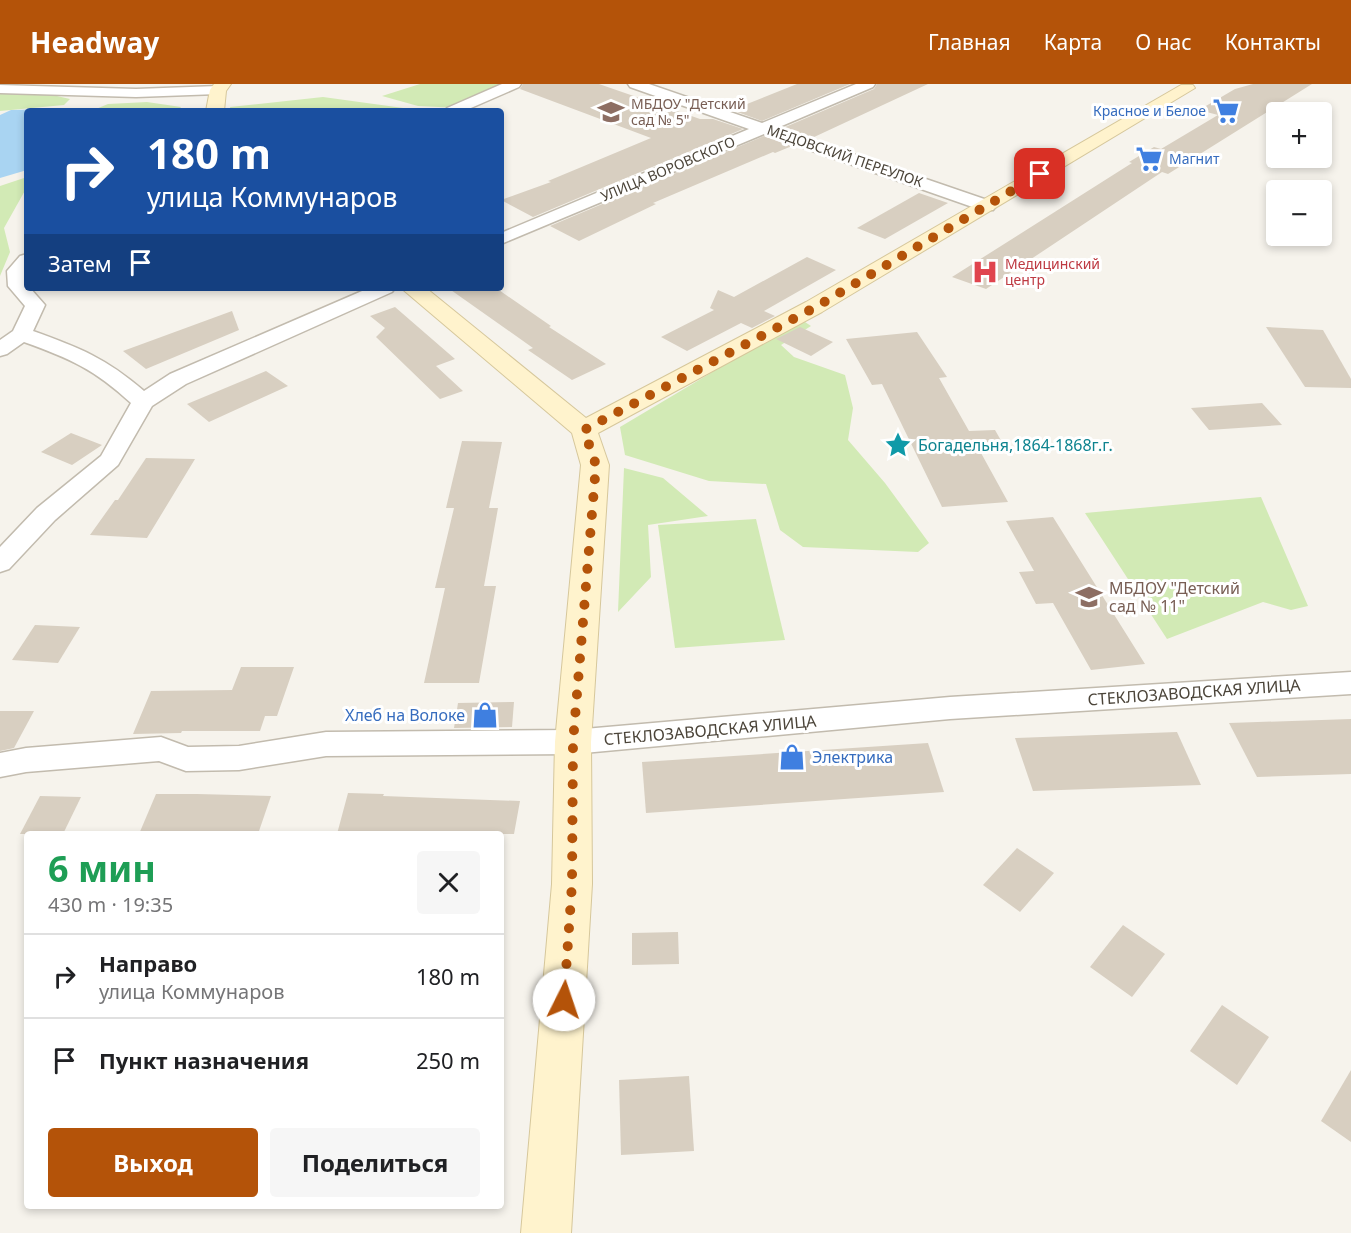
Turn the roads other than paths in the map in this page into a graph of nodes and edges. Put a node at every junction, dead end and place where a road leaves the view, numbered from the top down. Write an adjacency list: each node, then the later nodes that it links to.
1 (513, 84): 8 (street)
2 (635, 84): 9 (street, МЕДОВСКИЙ ПЕРЕУЛОК)
3 (868, 84): 9 (street, УЛИЦА ВОРОВСКОГО)
4 (1184, 85): 10 (street)
5 (221, 87): 6 (street); 7 (street)
6 (0, 89)
7 (215, 108)
8 (459, 108)
9 (765, 128): 10 (street, МЕДОВСКИЙ ПЕРЕУЛОК); 11 (street, УЛИЦА ВОРОВСКОГО)
10 (987, 206): 18 (street)
11 (504, 238)
12 (24, 263): 15 (street)
13 (378, 291): 17 (street)
14 (416, 291): 18 (street)
15 (22, 334): 16 (street); 17 (street)
16 (0, 350)
17 (143, 402): 19 (street)
18 (584, 430): 21 (street)
19 (0, 563)
20 (1351, 682): 21 (street, СТЕКЛОЗАВОДСКАЯ УЛИЦА)
21 (573, 742): 22 (street, СТЕКЛОЗАВОДСКАЯ УЛИЦА); 23 (street)
22 (0, 765)
23 (546, 1233)

